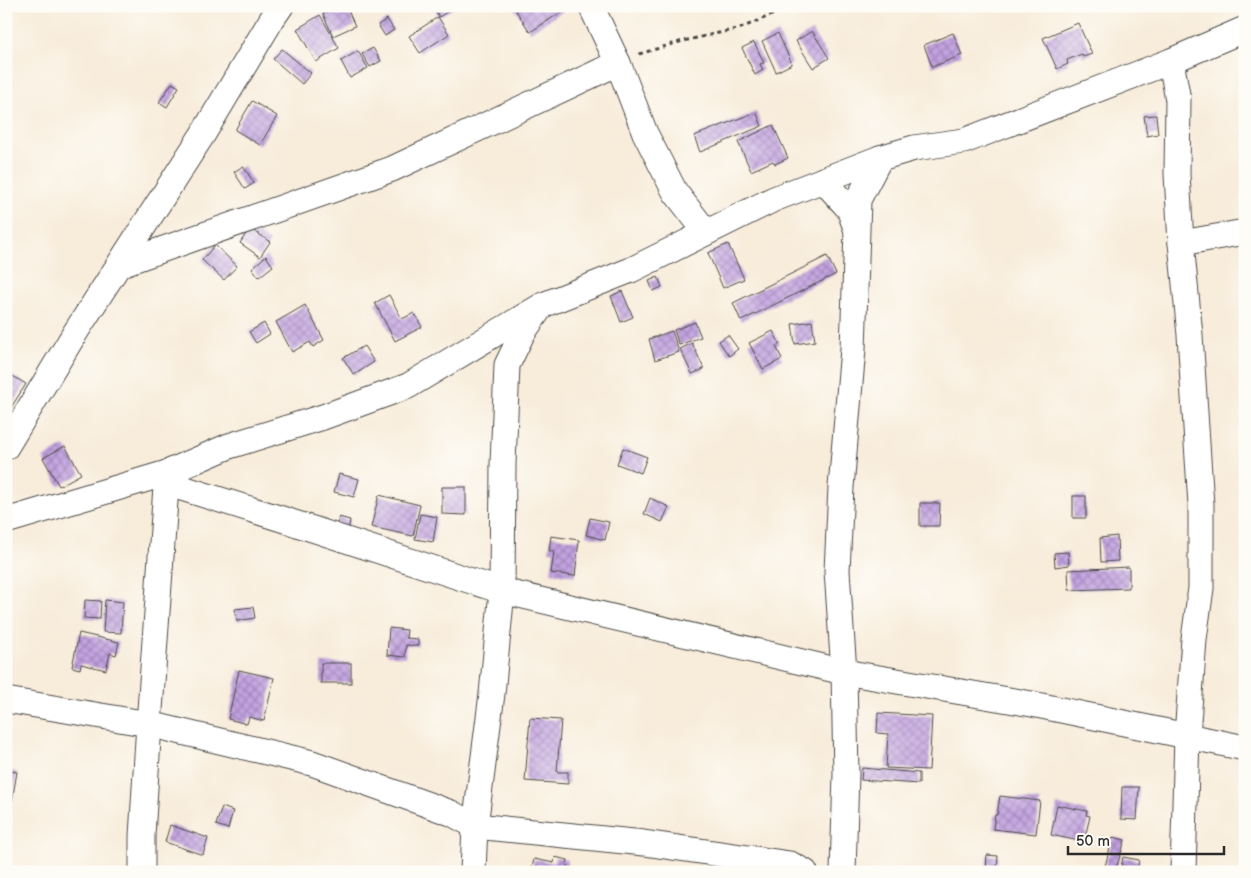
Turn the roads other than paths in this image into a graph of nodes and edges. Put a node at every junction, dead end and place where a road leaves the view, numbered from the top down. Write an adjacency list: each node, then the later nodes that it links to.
1 (591, 6): 5 (street)
2 (273, 10): 12 (street)
3 (1245, 29): 4 (street)
4 (1171, 61): 6 (street); 11 (street)
5 (618, 63): 9 (street); 12 (street)
6 (880, 158): 7 (street); 8 (street)
7 (823, 180): 8 (street); 9 (street)
8 (857, 230): 18 (street)
9 (706, 232): 13 (street)
10 (1245, 232): 11 (street)
11 (1181, 243): 21 (street)
12 (121, 264): 14 (street)
13 (543, 305): 15 (street); 17 (street)
14 (6, 447)
15 (166, 478): 16 (street); 17 (street); 20 (street)
16 (6, 521)
17 (502, 591): 18 (street); 23 (street)
18 (844, 672): 21 (street); 27 (street)
19 (6, 700): 20 (street)
20 (149, 724): 23 (street); 24 (street)
21 (1187, 736): 22 (street); 28 (street)
22 (1245, 748)
23 (475, 826): 25 (street); 26 (street)
24 (142, 872)
25 (473, 872)
26 (805, 872)
27 (843, 872)
28 (1183, 872)

